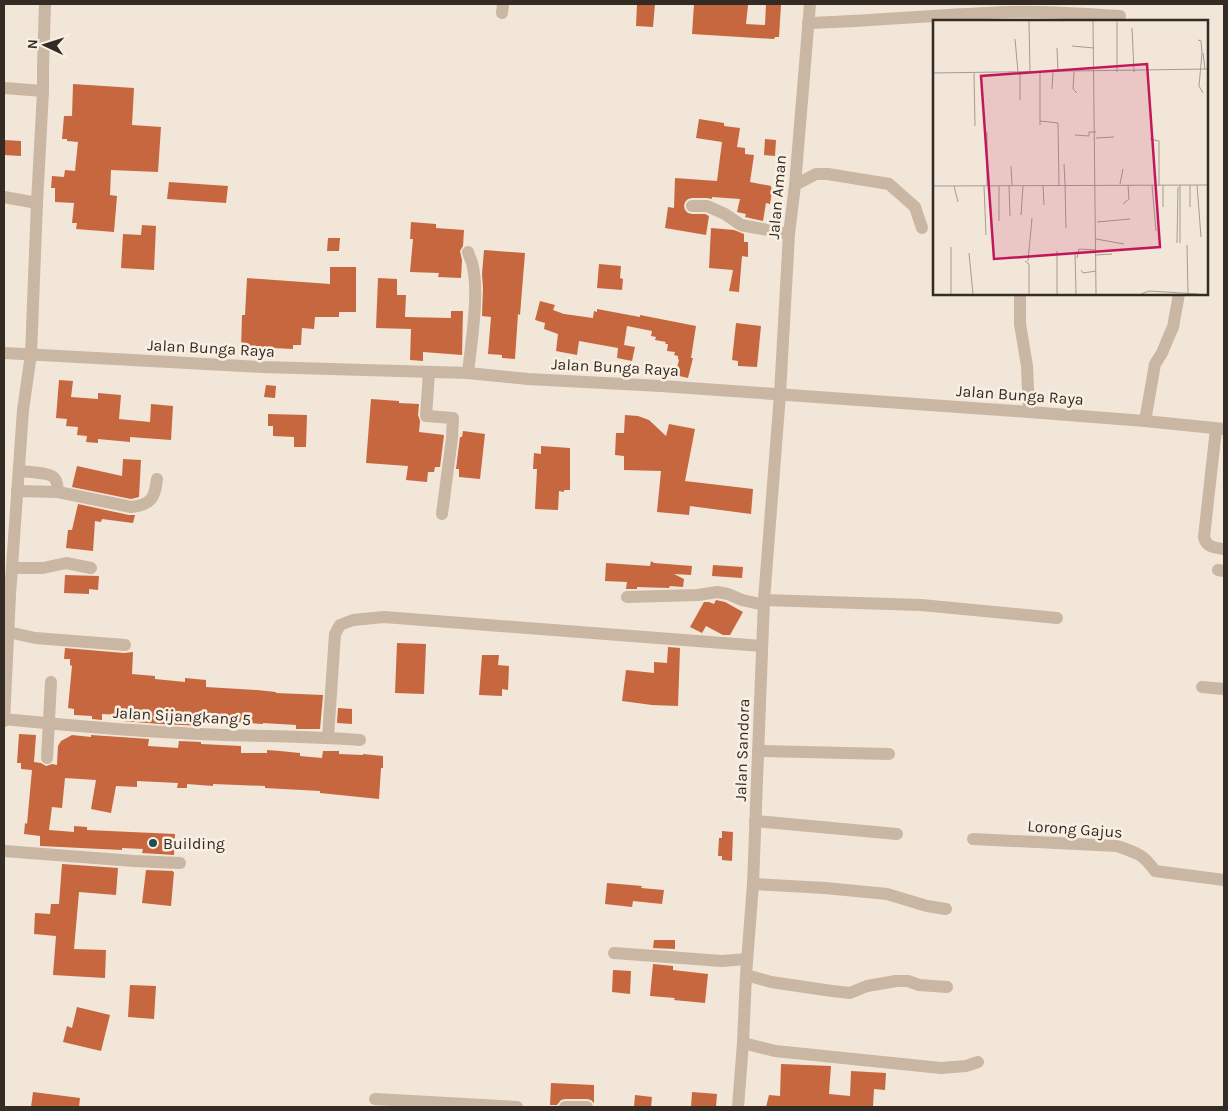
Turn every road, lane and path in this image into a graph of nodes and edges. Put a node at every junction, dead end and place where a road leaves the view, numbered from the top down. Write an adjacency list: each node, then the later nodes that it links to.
1 (45, 4): 6 (street)
2 (810, 4): 4 (street, Jalan Aman)
3 (1120, 16): 4 (street)
4 (808, 23): 7 (street, Jalan Aman)
5 (4, 88): 6 (street)
6 (43, 91): 9 (street)
7 (795, 185): 11 (street); 12 (street, Jalan Aman)
8 (4, 197): 9 (street)
9 (37, 203): 17 (street)
10 (692, 206): 12 (street)
11 (922, 228)
12 (789, 234): 20 (street, Jalan Aman)
13 (468, 252): 19 (street)
14 (1020, 295): 21 (street)
15 (1179, 295): 22 (street)
16 (4, 353): 17 (street, Jalan Bunga Raya)
17 (31, 354): 18 (street, Jalan Bunga Raya); 24 (street)
18 (429, 372): 19 (street, Jalan Bunga Raya); 28 (street)
19 (468, 373): 20 (street, Jalan Bunga Raya)
20 (780, 394): 21 (street, Jalan Bunga Raya); 34 (street, Jalan Sandora)
21 (1029, 412): 22 (street, Jalan Bunga Raya)
22 (1145, 421): 23 (street, Jalan Bunga Raya)
23 (1220, 429): 29 (street)
24 (19, 471): 26 (street); 27 (street)
25 (157, 479): 27 (street)
26 (17, 491): 27 (street); 30 (street)
27 (58, 492)
28 (442, 514)
29 (1224, 549)
30 (12, 568): 31 (street); 32 (street)
31 (91, 568)
32 (7, 595): 36 (street)
33 (627, 597): 34 (street)
34 (764, 603): 35 (street); 38 (street, Jalan Sandora)
35 (1057, 618)
36 (8, 632): 37 (street); 42 (street)
37 (125, 645)
38 (762, 646): 44 (street); 46 (street, Jalan Sandora)
39 (50, 682): 43 (street)
40 (1202, 687): 41 (street)
41 (1224, 689)
42 (4, 720): 43 (street, Jalan Sijangkang 5)
43 (49, 723): 44 (street, Jalan Sijangkang 5); 48 (street)
44 (328, 737): 45 (street, Jalan Sijangkang 5)
45 (360, 740)
46 (758, 751): 47 (street); 49 (street, Jalan Sandora)
47 (889, 754)
48 (47, 758)
49 (755, 821): 50 (street); 55 (street, Jalan Sandora)
50 (896, 834)
51 (973, 839): 54 (street, Lorong Gajus)
52 (4, 851): 53 (street)
53 (180, 863)
54 (1224, 880)
55 (753, 884): 56 (street); 58 (street, Jalan Sandora)
56 (946, 909)
57 (614, 953): 58 (street)
58 (747, 959): 59 (street, Jalan Sandora)
59 (746, 974): 60 (street); 61 (street, Jalan Sandora)
60 (947, 987)
61 (743, 1043): 62 (street); 67 (street, Jalan Sandora)
62 (978, 1062)
63 (375, 1099): 64 (street)
64 (516, 1107)
65 (565, 1107): 66 (street)
66 (587, 1107)
67 (738, 1107)

